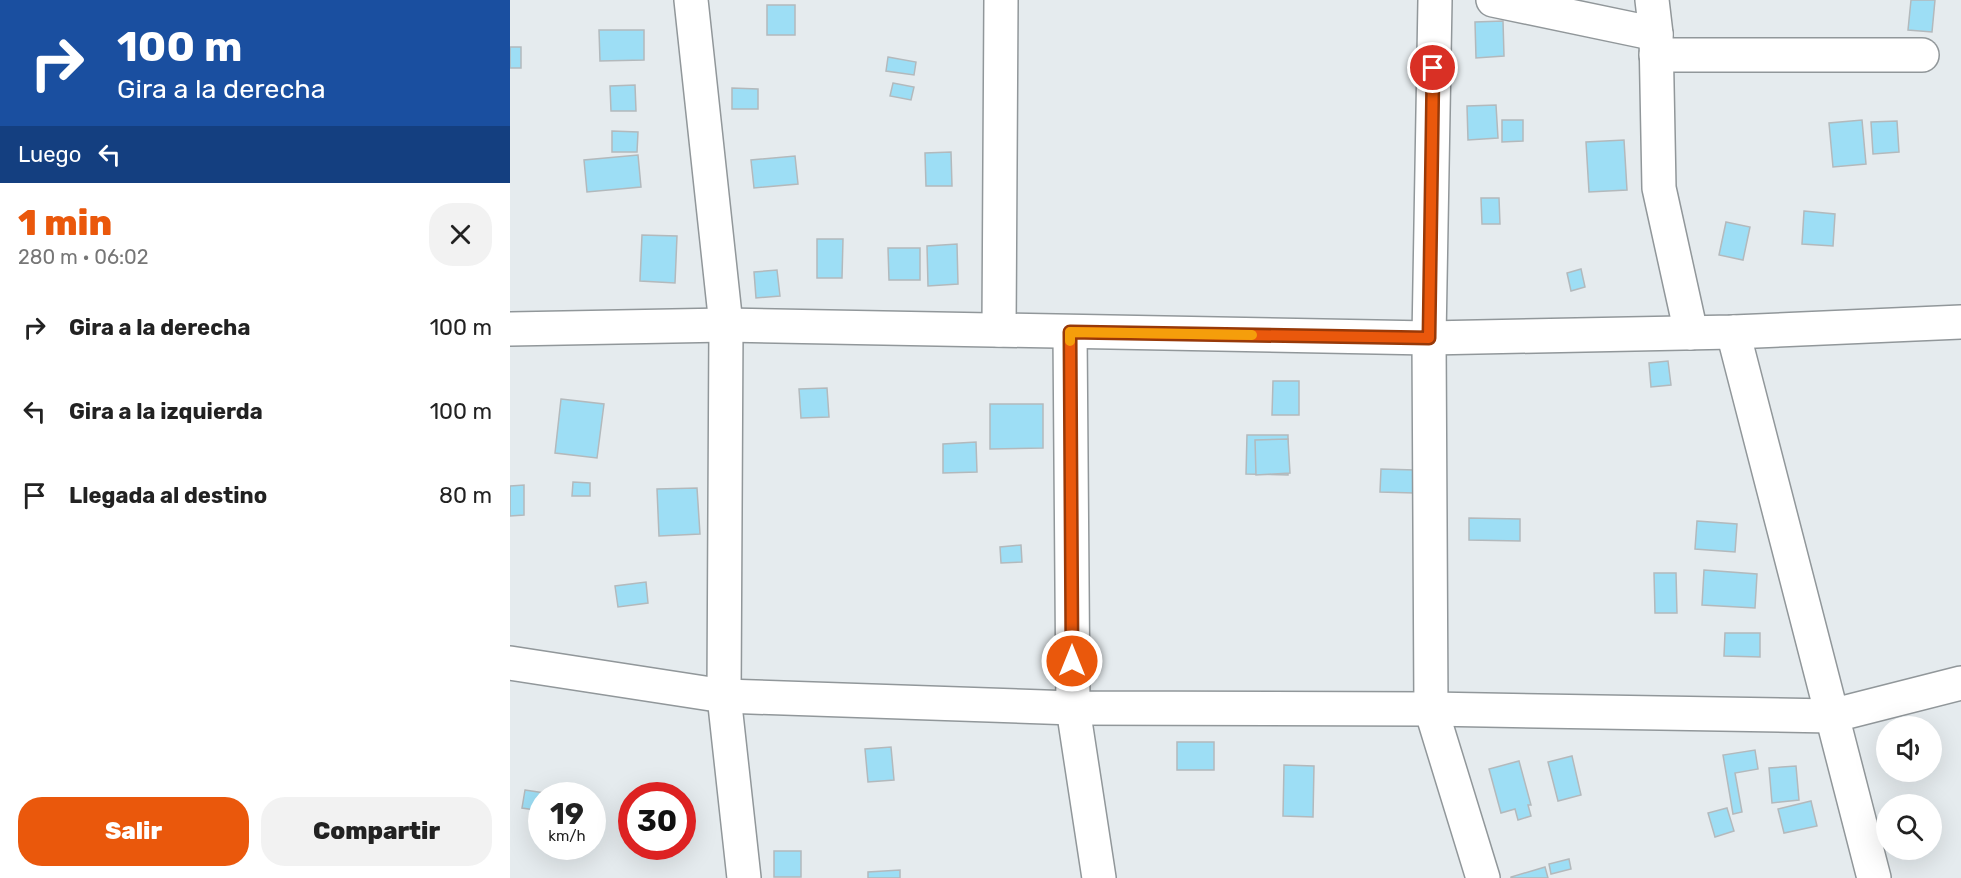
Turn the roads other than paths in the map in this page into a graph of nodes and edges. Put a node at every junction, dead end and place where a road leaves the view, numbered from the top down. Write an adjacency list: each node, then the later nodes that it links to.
1 (691, 0): 9 (street)
2 (1001, 0): 11 (street)
3 (1435, 0): 15 (street)
4 (1493, 0): 6 (street)
5 (1652, 0): 6 (street)
6 (1656, 44): 7 (street); 14 (street)
7 (1922, 56)
8 (1961, 322): 13 (street)
9 (726, 325): 10 (street); 11 (street); 18 (street)
10 (510, 329)
11 (999, 330): 12 (street)
12 (1070, 332): 15 (street); 19 (street)
13 (1733, 332): 14 (street); 21 (street)
14 (1691, 333): 15 (street)
15 (1429, 338): 20 (street)
16 (510, 663): 18 (street)
17 (1961, 683): 21 (street)
18 (723, 696): 19 (street); 22 (street)
19 (1073, 708): 20 (street); 23 (street)
20 (1431, 709): 21 (street); 24 (street)
21 (1832, 716): 25 (street)
22 (744, 878)
23 (1099, 878)
24 (1483, 878)
25 (1874, 878)

